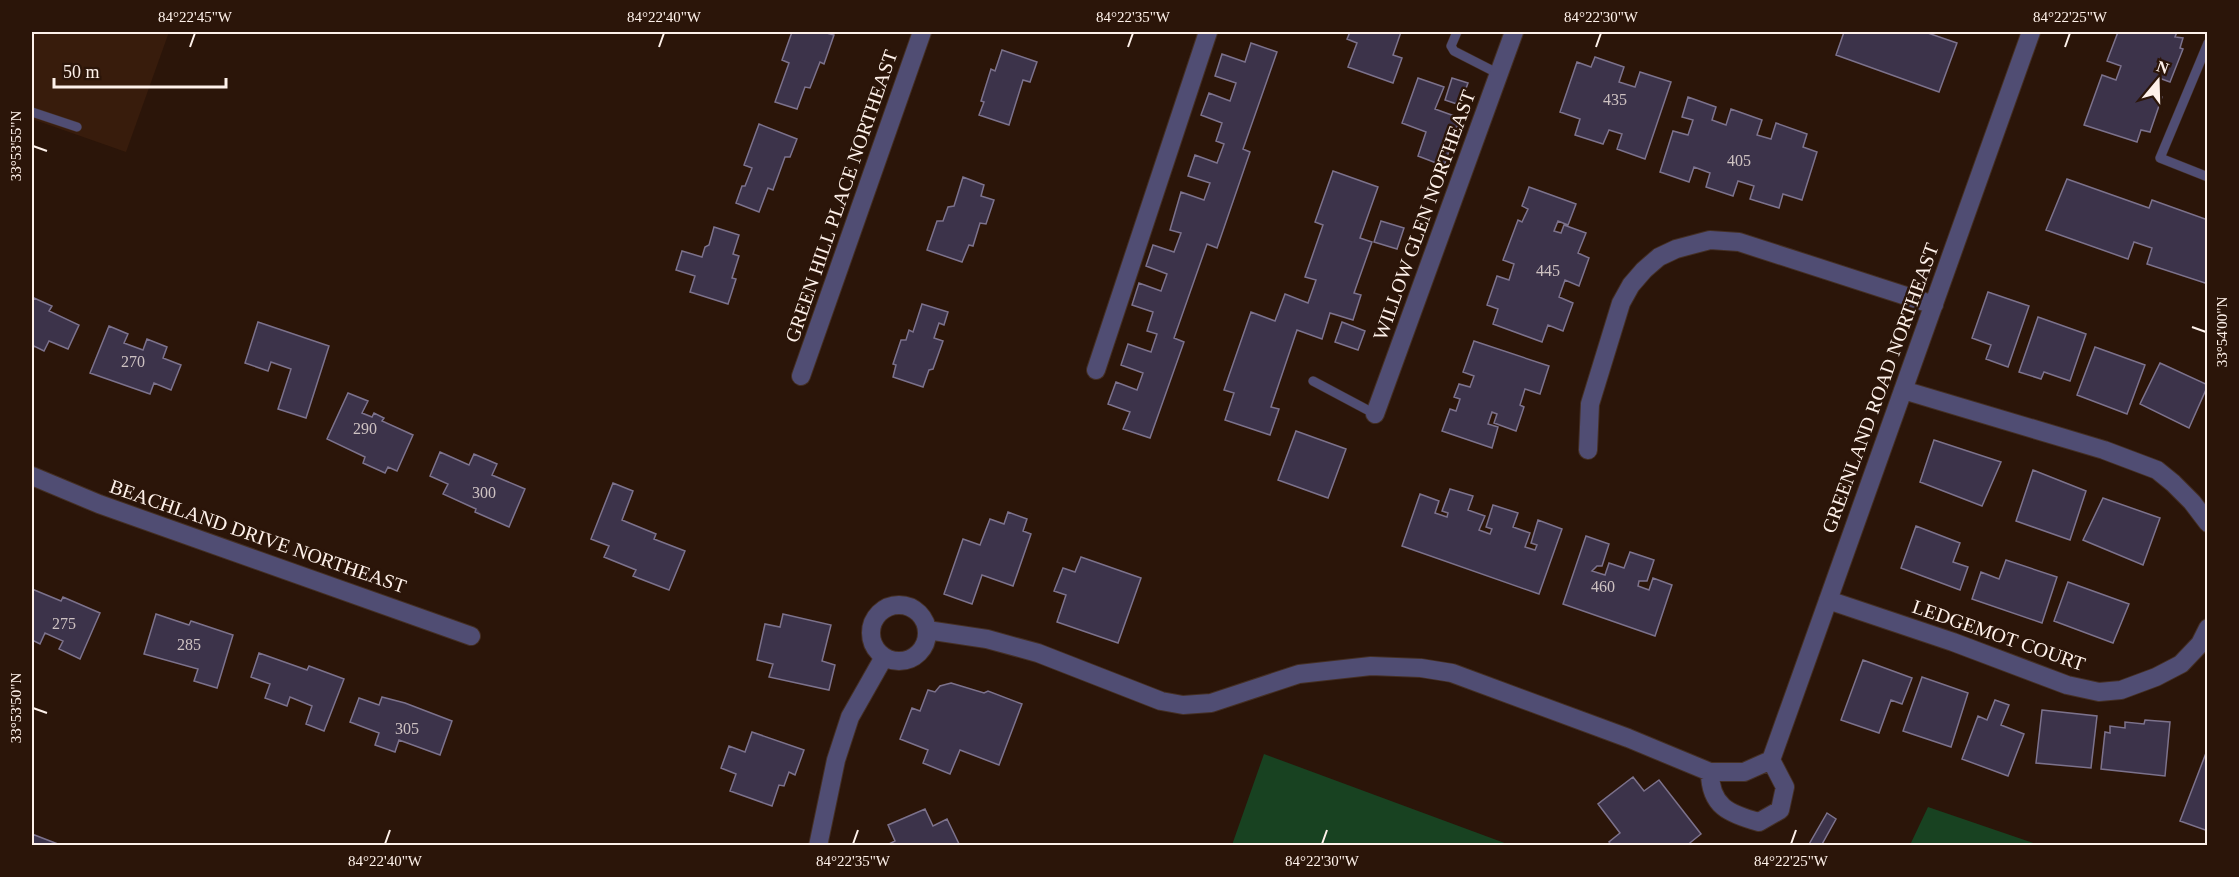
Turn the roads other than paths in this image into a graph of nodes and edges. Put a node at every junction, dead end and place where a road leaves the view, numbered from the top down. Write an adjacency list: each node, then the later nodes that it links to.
1 (922, 32): 13 (street, GREEN HILL PLACE NORTHEAST)
2 (1208, 32): 12 (street)
3 (1457, 32): 7 (lane)
4 (1514, 32): 7 (street, WILLOW GLEN NORTHEAST)
5 (2031, 32): 11 (street, GREENLAND ROAD NORTHEAST)
6 (2208, 43): 10 (lane)
7 (1499, 74): 16 (street, WILLOW GLEN NORTHEAST)
8 (32, 112): 9 (lane)
9 (76, 127)
10 (2208, 177)
11 (1934, 305): 15 (street, GREENLAND ROAD NORTHEAST); 17 (street)
12 (1096, 370)
13 (801, 376)
14 (1313, 381): 16 (lane)
15 (1903, 390): 19 (street); 20 (street, GREENLAND ROAD NORTHEAST)
16 (1376, 414)
17 (1588, 450)
18 (32, 476): 23 (street, BEACHLAND DRIVE NORTHEAST)
19 (2208, 523)
20 (1828, 600): 21 (street, LEDGEMOT COURT); 25 (street, GREENLAND ROAD NORTHEAST)
21 (2208, 628)
22 (927, 630): 24 (street); 24 (street); 26 (street)
23 (471, 636)
24 (884, 657): 27 (street)
25 (1771, 760): 26 (street); 26 (street)
26 (1710, 772)
27 (818, 846)

